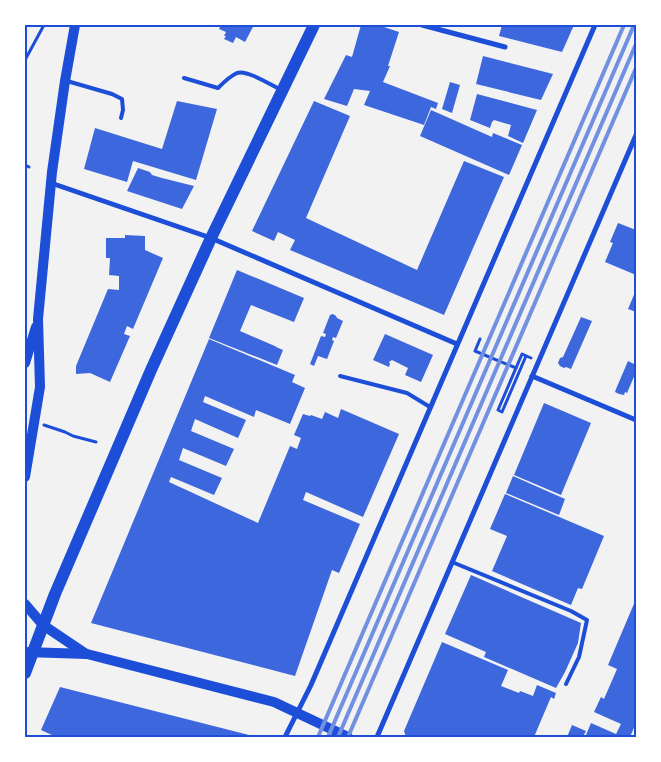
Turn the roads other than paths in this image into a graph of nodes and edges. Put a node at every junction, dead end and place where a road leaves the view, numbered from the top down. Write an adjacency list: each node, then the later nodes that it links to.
1 (68, 25): 6 (main road)
2 (75, 25): 6 (main road)
3 (314, 25): 10 (main road)
4 (422, 25): 7 (street)
5 (595, 25): 16 (street)
6 (72, 39): 9 (main road)
7 (505, 47)
8 (184, 78): 10 (lane)
9 (65, 81): 11 (lane); 13 (main road)
10 (282, 90): 14 (main road)
11 (121, 118)
12 (636, 135): 19 (street)
13 (52, 183): 14 (street); 15 (main road)
14 (211, 238): 16 (street); 25 (main road)
15 (38, 319): 17 (main road); 22 (main road)
16 (457, 344): 20 (street)
17 (25, 363)
18 (340, 376): 20 (lane)
19 (532, 376): 21 (street); 23 (street)
20 (430, 407): 30 (street)
21 (636, 420)
22 (25, 477)
23 (452, 562): 29 (lane); 33 (street)
24 (25, 604): 25 (main road)
25 (43, 625): 26 (main road); 27 (main road)
26 (29, 653): 27 (main road); 28 (main road)
27 (87, 654): 30 (main road)
28 (25, 673)
29 (566, 684)
30 (297, 714): 31 (street); 32 (main road)
31 (285, 737)
32 (348, 737)
33 (377, 737)

